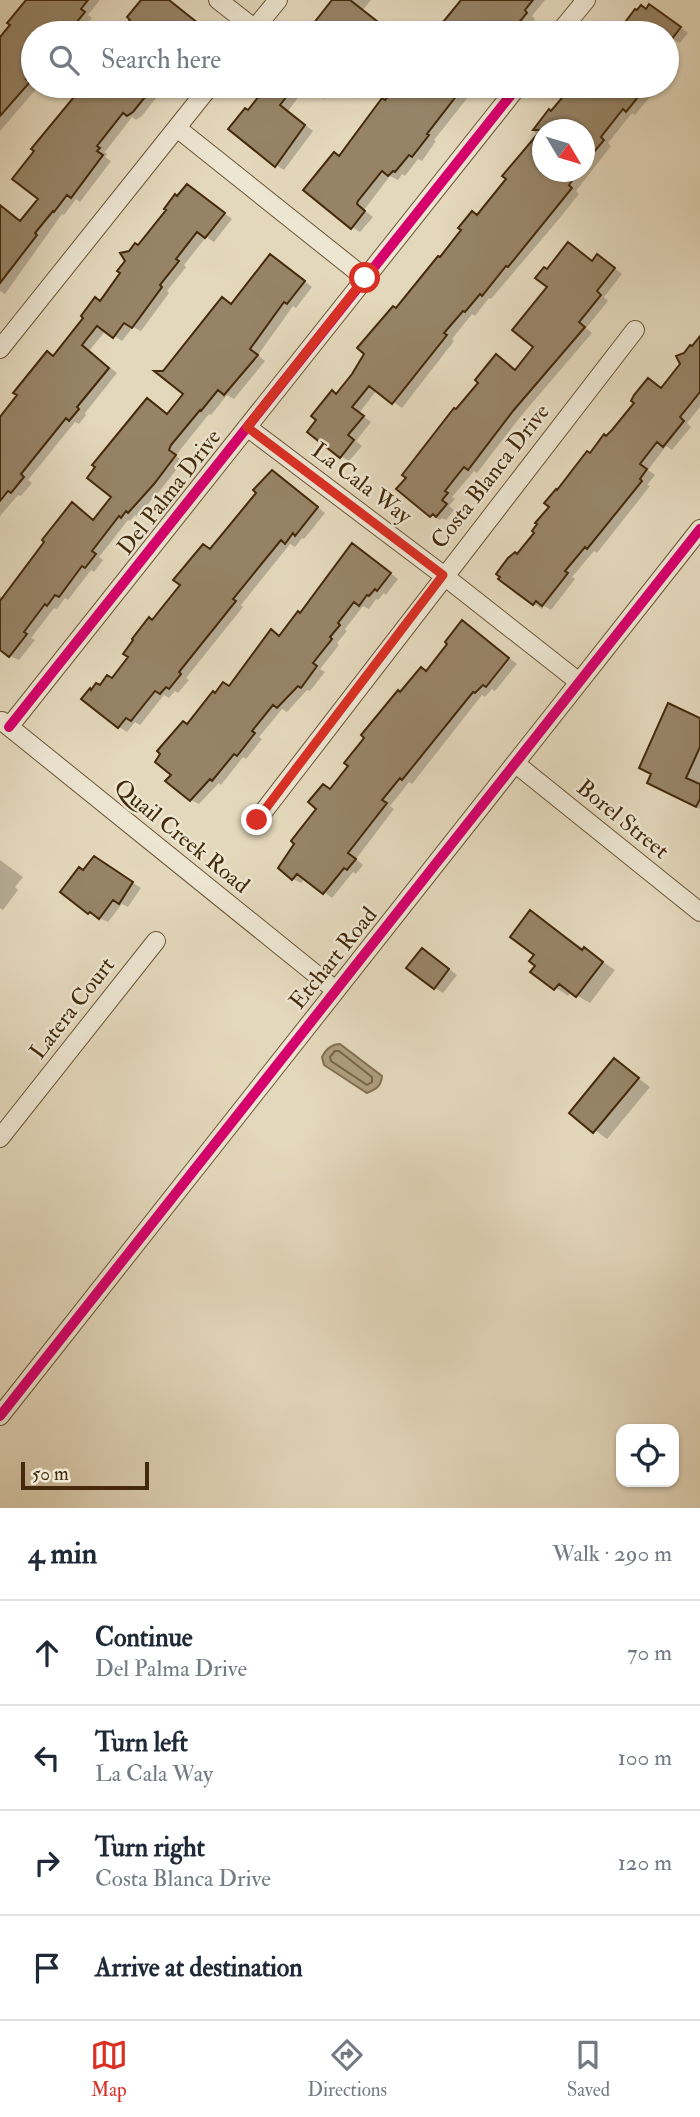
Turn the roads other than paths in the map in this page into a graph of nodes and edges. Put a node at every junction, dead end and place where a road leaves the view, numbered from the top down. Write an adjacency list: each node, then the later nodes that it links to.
1 (218, 0): 4 (street)
2 (278, 0): 5 (street)
3 (586, 0): 6 (street)
4 (242, 21)
5 (261, 21)
6 (569, 21)
7 (201, 98): 9 (street)
8 (508, 98): 10 (street, Del Palma Drive)
9 (177, 128): 10 (street); 12 (street)
10 (365, 278): 13 (street, Del Palma Drive)
11 (635, 330): 15 (street, Costa Blanca Drive)
12 (0, 349)
13 (247, 427): 15 (street, La Cala Way); 17 (street, Del Palma Drive)
14 (700, 528): 16 (street, Etchart Road)
15 (443, 575): 16 (street, La Cala Way); 19 (street, Costa Blanca Drive)
16 (579, 682): 18 (street, Etchart Road)
17 (4, 724): 22 (street, Quail Creek Road)
18 (516, 764): 20 (street, Borel Street); 22 (street, Etchart Road)
19 (257, 820)
20 (700, 912)
21 (156, 941): 23 (street, Latera Court)
22 (334, 989): 24 (street, Etchart Road)
23 (0, 1138)
24 (0, 1416)

